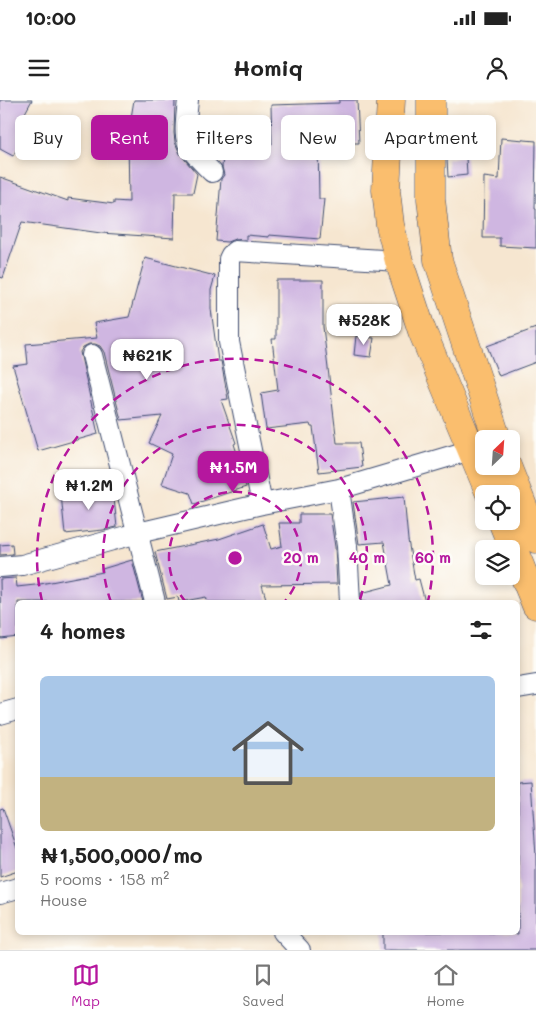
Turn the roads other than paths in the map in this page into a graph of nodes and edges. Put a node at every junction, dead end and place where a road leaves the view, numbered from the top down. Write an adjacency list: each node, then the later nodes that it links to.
1 (188, 100): 4 (street)
2 (391, 100): 5 (main road)
3 (431, 100): 7 (main road)
4 (212, 172)
5 (399, 260): 8 (main road); 12 (street)
6 (92, 355): 14 (street)
7 (494, 430)
8 (471, 450): 10 (main road); 11 (street)
9 (511, 475): 15 (main road)
10 (486, 485)
11 (338, 488): 12 (street); 18 (street)
12 (262, 504): 14 (street)
13 (506, 530): 19 (main road)
14 (138, 534): 16 (street); 17 (street)
15 (536, 539)
16 (0, 566)
17 (154, 600)
18 (350, 600)
19 (536, 605)
20 (536, 685): 21 (street)
21 (520, 688)
22 (15, 710): 23 (street)
23 (0, 714)
24 (15, 889): 25 (street)
25 (0, 894)
26 (286, 935): 27 (street)
27 (300, 950)

